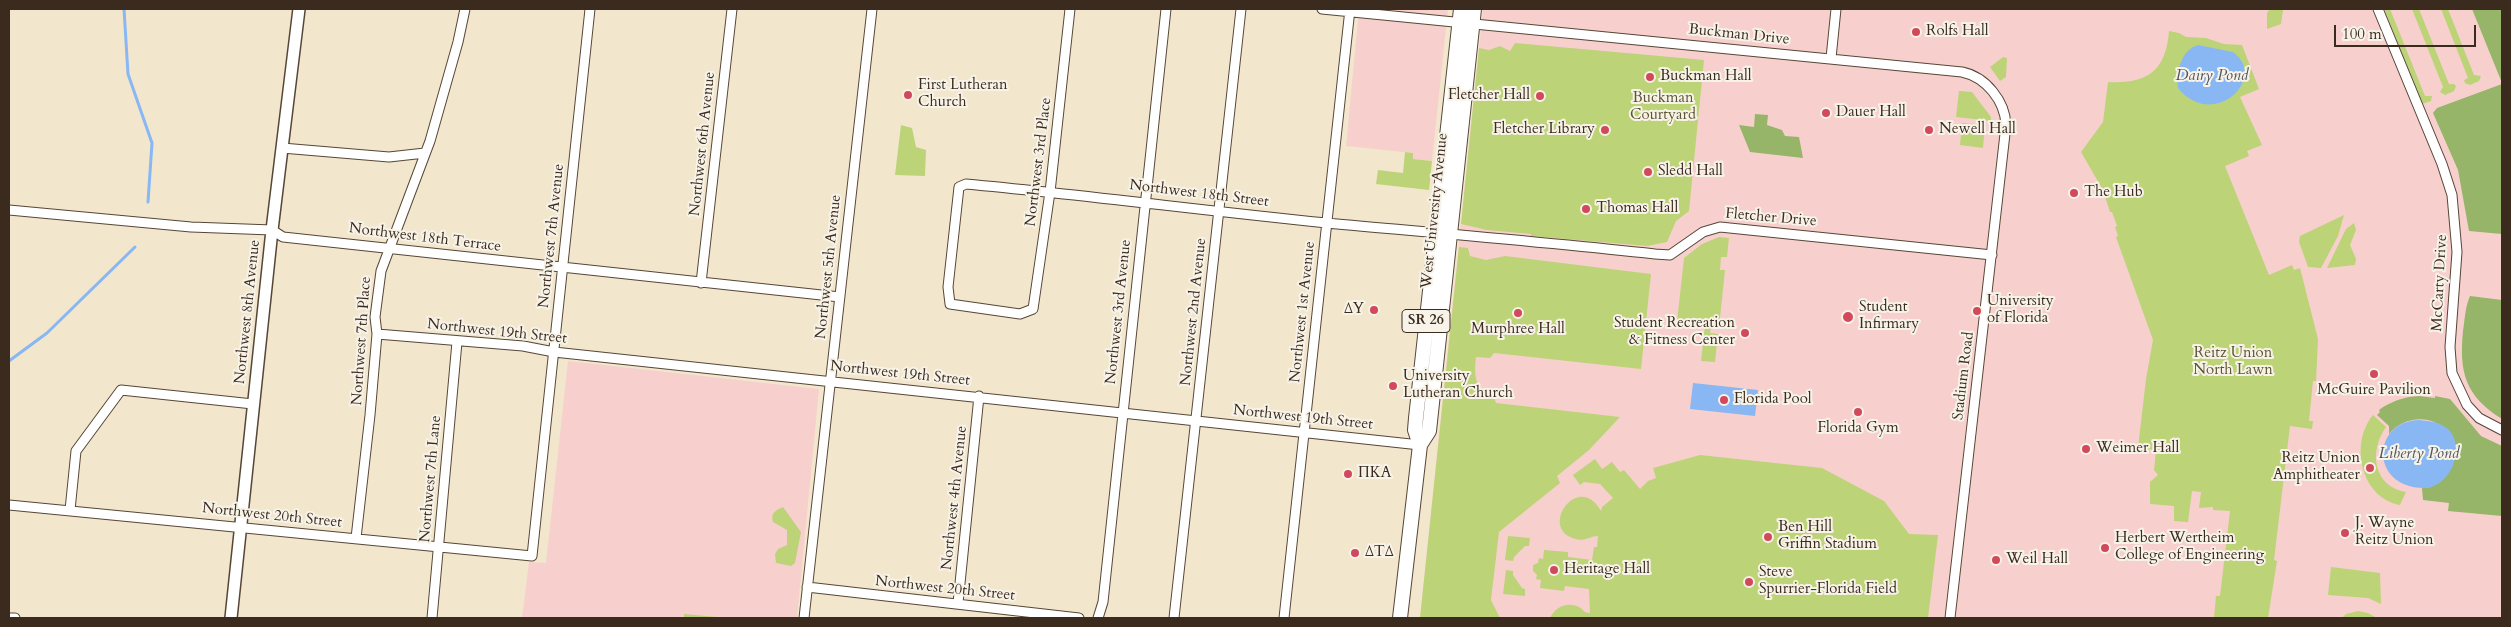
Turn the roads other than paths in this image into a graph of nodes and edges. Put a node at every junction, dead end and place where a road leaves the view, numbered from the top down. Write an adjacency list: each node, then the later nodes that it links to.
1 (299, 9): 16 (street, Northwest 8th Avenue)
2 (465, 9): 17 (street, Northwest 7th Place)
3 (590, 9): 27 (street, Northwest 7th Avenue)
4 (732, 9): 28 (street, Northwest 6th Avenue)
5 (872, 9): 29 (street, Northwest 5th Avenue)
6 (1070, 9): 18 (street, Northwest 3rd Place)
7 (1166, 9): 19 (street, Northwest 3rd Avenue)
8 (1241, 9): 21 (street, Northwest 2nd Avenue)
9 (1322, 9): 12 (street, Buckman Drive)
10 (1836, 9): 14 (street)
11 (2378, 9): 39 (street, McCarty Drive)
12 (1350, 10): 13 (street, Buckman Drive); 22 (street, Northwest 1st Avenue)
13 (1466, 16): 14 (street, Buckman Drive); 24 (main road, West University Avenue / SR 26)
14 (1831, 58): 15 (street, Buckman Drive)
15 (2002, 107): 26 (street, Stadium Road)
16 (282, 148): 17 (street); 23 (street, Northwest 8th Avenue)
17 (425, 153): 25 (street, Northwest 7th Place)
18 (1050, 192): 19 (street, Northwest 18th Street); 30 (street, Northwest 3rd Place); 30 (street, Northwest 18th Street)
19 (1145, 202): 21 (street, Northwest 18th Street); 37 (street, Northwest 3rd Avenue)
20 (9, 210): 23 (street, Northwest 18th Terrace)
21 (1219, 211): 22 (street, Northwest 18th Street); 38 (street, Northwest 2nd Avenue)
22 (1327, 223): 24 (street, Northwest 18th Street); 40 (street, Northwest 1st Avenue)
23 (272, 230): 25 (street, Northwest 18th Terrace); 36 (street, Northwest 8th Avenue)
24 (1443, 234): 26 (street, Fletcher Drive); 41 (main road, West University Avenue / SR 26)
25 (388, 248): 27 (street, Northwest 18th Terrace); 31 (street, Northwest 7th Place)
26 (1992, 255): 60 (street, Stadium Road)
27 (563, 268): 28 (street, Northwest 18th Terrace); 33 (street, Northwest 7th Avenue)
28 (701, 283): 29 (street, Northwest 18th Terrace)
29 (840, 297): 34 (street, Northwest 5th Avenue)
30 (1025, 313)
31 (377, 334): 32 (street, Northwest 19th Street); 45 (street, Northwest 7th Place)
32 (457, 342): 33 (street, Northwest 19th Street); 46 (street, Northwest 7th Lane)
33 (554, 352): 34 (street, Northwest 19th Street); 47 (street, Northwest 7th Avenue)
34 (830, 381): 35 (street, Northwest 19th Street); 48 (street, Northwest 5th Avenue)
35 (979, 396): 37 (street, Northwest 19th Street); 49 (street, Northwest 4th Avenue)
36 (253, 404): 43 (street); 44 (street, Northwest 8th Avenue)
37 (1122, 412): 38 (street, Northwest 19th Street); 56 (street, Northwest 3rd Avenue)
38 (1196, 420): 40 (street, Northwest 19th Street); 57 (street, Northwest 2nd Avenue)
39 (2502, 430)
40 (1304, 432): 41 (street, Northwest 19th Street); 58 (street, Northwest 1st Avenue)
41 (1420, 444): 59 (main road, West University Avenue / SR 26)
42 (9, 505): 43 (street, Northwest 20th Street)
43 (70, 510): 44 (street, Northwest 20th Street)
44 (240, 527): 45 (street, Northwest 20th Street); 52 (street, Northwest 8th Avenue)
45 (356, 538): 46 (street, Northwest 20th Street)
46 (440, 548): 47 (street, Northwest 20th Street); 53 (street, Northwest 7th Lane)
47 (532, 556)
48 (807, 587): 49 (street, Northwest 20th Street); 54 (street, Northwest 5th Avenue)
49 (958, 603): 55 (street, Northwest 20th Street)
50 (9, 618): 51 (street)
51 (15, 618)
52 (231, 618)
53 (432, 618)
54 (804, 618)
55 (1079, 618)
56 (1098, 618)
57 (1174, 618)
58 (1284, 618)
59 (1400, 618)
60 (1950, 618)

